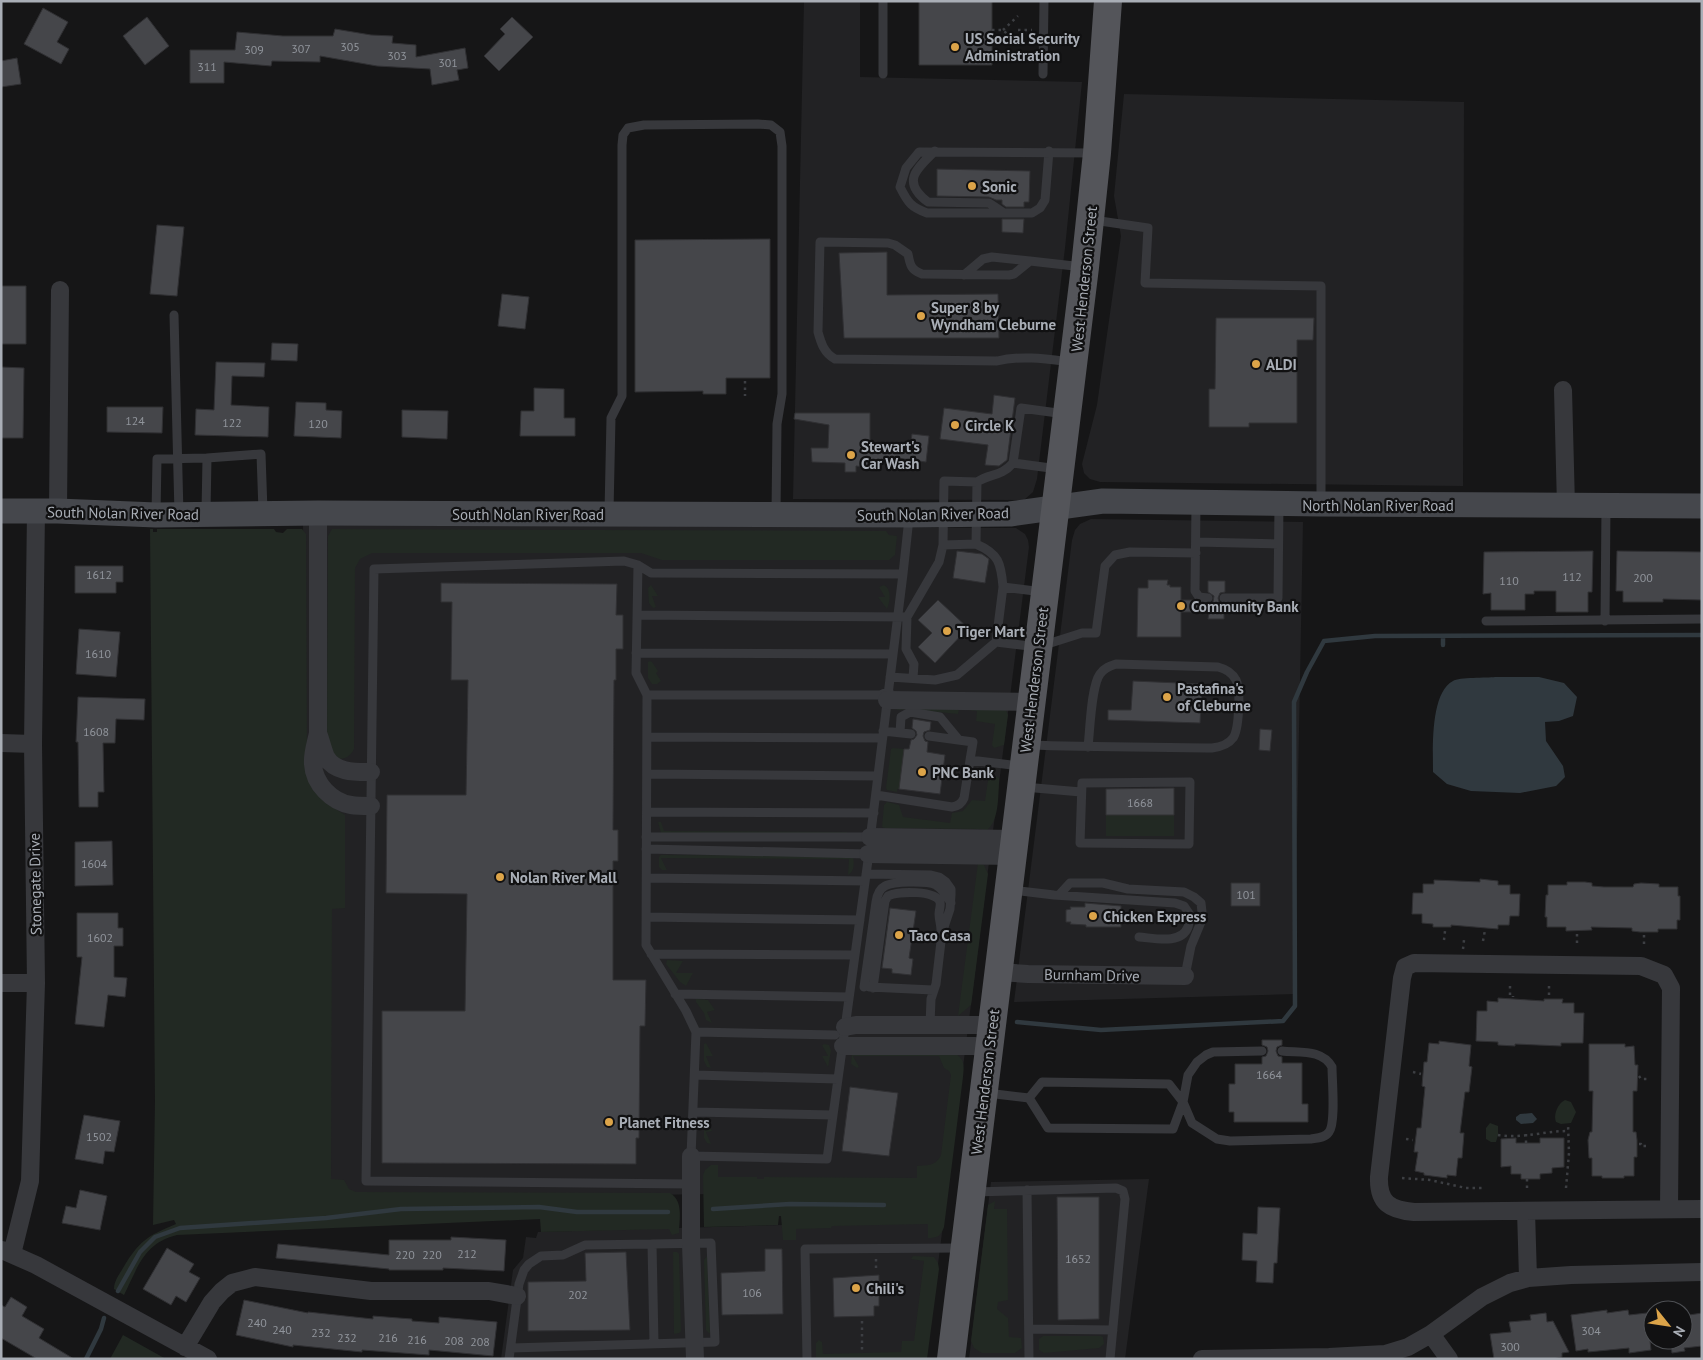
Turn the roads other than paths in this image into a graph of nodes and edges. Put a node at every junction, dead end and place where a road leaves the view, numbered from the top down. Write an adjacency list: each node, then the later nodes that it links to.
1 (883, 1): 4 (lane)
2 (1044, 1): 5 (lane)
3 (1108, 1): 8 (main road, West Henderson Street)
4 (883, 74)
5 (1043, 74)
6 (935, 151): 7 (lane); 9 (lane); 9 (lane)
7 (1049, 151): 8 (lane); 9 (lane)
8 (1097, 153): 10 (main road, West Henderson Street)
9 (1005, 213)
10 (1090, 219): 12 (main road, West Henderson Street); 26 (lane)
11 (1030, 261): 12 (lane); 13 (lane); 13 (lane)
12 (1086, 268): 16 (main road, West Henderson Street)
13 (964, 275): 16 (lane)
14 (60, 290): 32 (street, Stonegate Drive)
15 (174, 315): 19 (lane)
16 (1074, 362): 18 (main road, West Henderson Street)
17 (1563, 390): 27 (street)
18 (1067, 414): 21 (lane); 22 (main road, West Henderson Street)
19 (179, 458): 20 (lane); 38 (lane); 38 (lane)
20 (207, 458): 34 (lane); 35 (lane)
21 (1013, 463): 22 (lane); 23 (lane)
22 (1060, 469): 30 (main road, West Henderson Street)
23 (977, 482): 37 (lane); 40 (lane)
24 (1196, 502): 25 (main road, North Nolan River Road); 30 (main road, North Nolan River Road); 42 (lane)
25 (1280, 504): 26 (main road, North Nolan River Road); 44 (lane)
26 (1321, 504): 27 (main road, North Nolan River Road)
27 (1566, 506): 28 (main road, North Nolan River Road)
28 (1606, 506): 29 (main road, North Nolan River Road); 56 (lane)
29 (1702, 506)
30 (1055, 508): 37 (main road, South Nolan River Road); 50 (main road, West Henderson Street)
31 (1, 511): 32 (main road, South Nolan River Road)
32 (47, 511): 38 (main road, South Nolan River Road); 74 (street, Stonegate Drive)
33 (318, 513): 35 (main road, South Nolan River Road); 36 (main road, South Nolan River Road); 66 (street)
34 (206, 514): 35 (main road, South Nolan River Road); 38 (main road, South Nolan River Road)
35 (263, 514)
36 (609, 514): 39 (main road, South Nolan River Road); 39 (lane)
37 (976, 514): 40 (main road, South Nolan River Road); 43 (lane)
38 (168, 515)
39 (776, 515): 41 (main road, South Nolan River Road)
40 (943, 515): 41 (main road, South Nolan River Road); 45 (lane)
41 (909, 516): 48 (lane)
42 (1196, 542): 44 (lane); 46 (lane)
43 (976, 544): 45 (lane); 49 (lane)
44 (1278, 544): 52 (lane)
45 (943, 545): 54 (lane)
46 (1196, 553): 51 (lane); 59 (lane)
47 (638, 565): 48 (lane); 53 (lane); 78 (lane)
48 (903, 574): 54 (lane)
49 (1003, 587): 50 (lane); 58 (lane)
50 (1045, 592): 59 (main road, West Henderson Street)
51 (1208, 598)
52 (1224, 598)
53 (637, 615): 54 (lane); 60 (lane)
54 (902, 617): 61 (lane); 62 (lane)
55 (1702, 619): 56 (lane)
56 (1605, 620): 57 (lane)
57 (1486, 621)
58 (996, 642): 59 (lane); 62 (lane)
59 (1038, 647): 65 (main road, West Henderson Street)
60 (636, 653): 61 (lane); 64 (lane)
61 (893, 654): 63 (lane)
62 (914, 678): 63 (lane)
63 (886, 691): 64 (lane); 65 (street); 69 (lane)
64 (647, 695): 71 (lane)
65 (1032, 697): 77 (main road, West Henderson Street)
66 (318, 733): 78 (street); 83 (street)
67 (900, 733): 68 (lane); 69 (lane); 72 (lane)
68 (911, 734)
69 (883, 735): 71 (lane); 80 (lane)
70 (929, 736): 72 (lane)
71 (647, 737): 79 (lane)
72 (957, 740): 76 (lane)
73 (1, 743): 74 (street)
74 (33, 744): 104 (street, Stonegate Drive)
75 (1088, 747): 75 (lane); 77 (lane)
76 (970, 760): 77 (lane); 82 (lane)
77 (1024, 766): 81 (lane); 88 (main road, West Henderson Street)
78 (371, 772): 83 (lane)
79 (647, 774): 80 (lane); 84 (lane)
80 (878, 776): 82 (lane)
81 (1081, 792): 81 (lane)
82 (876, 795): 85 (lane)
83 (371, 806): 124 (lane)
84 (647, 812): 85 (lane); 86 (lane)
85 (874, 813): 87 (lane)
86 (646, 837): 87 (lane); 89 (lane)
87 (865, 846): 88 (street); 89 (lane); 91 (lane)
88 (1014, 847): 92 (main road, West Henderson Street)
89 (646, 849): 90 (lane)
90 (647, 878): 91 (lane); 95 (lane)
91 (865, 878): 94 (lane); 96 (lane)
92 (1009, 890): 93 (lane); 101 (main road, West Henderson Street)
93 (1059, 895): 98 (lane); 102 (lane)
94 (951, 903): 97 (lane); 106 (lane)
95 (646, 917): 96 (lane); 99 (lane)
96 (860, 920): 100 (lane)
97 (942, 933): 106 (lane); 107 (lane)
98 (1139, 937)
99 (651, 954): 100 (lane); 108 (lane)
100 (855, 955): 105 (lane)
101 (998, 972): 102 (street, Burnham Drive); 113 (main road, West Henderson Street)
102 (1185, 976)
103 (1, 982): 104 (street)
104 (36, 983): 133 (street, Stonegate Drive)
105 (851, 986): 106 (lane); 109 (lane)
106 (868, 987): 107 (lane)
107 (933, 990): 110 (lane)
108 (675, 994): 109 (lane); 111 (lane)
109 (849, 997): 112 (lane)
110 (930, 1025): 112 (street); 113 (street)
111 (696, 1032): 112 (lane); 116 (lane)
112 (841, 1036): 113 (street); 117 (lane)
113 (991, 1036): 118 (main road, West Henderson Street)
114 (1262, 1051): 120 (lane)
115 (1282, 1051): 120 (lane)
116 (695, 1075): 117 (lane); 121 (lane)
117 (838, 1079): 122 (lane)
118 (984, 1093): 119 (lane); 126 (main road, West Henderson Street)
119 (1029, 1098): 120 (lane); 120 (lane)
120 (1183, 1102)
121 (694, 1112): 122 (lane); 123 (lane)
122 (833, 1115): 123 (lane)
123 (691, 1156): 124 (street)
124 (691, 1184): 131 (street)
125 (1027, 1190): 126 (lane); 137 (lane); 138 (lane)
126 (972, 1192): 132 (main road, West Henderson Street)
127 (1669, 1208): 128 (street); 129 (street); 129 (street)
128 (1702, 1209)
129 (1526, 1211): 135 (street)
130 (652, 1244): 131 (lane); 136 (lane); 140 (lane)
131 (691, 1244): 143 (street)
132 (965, 1248): 146 (lane); 147 (main road, West Henderson Street)
133 (7, 1252): 141 (street)
134 (1702, 1272): 135 (street)
135 (1528, 1278): 139 (street)
136 (518, 1296): 141 (street); 142 (lane)
137 (1030, 1329): 138 (lane); 148 (lane)
138 (1113, 1330): 149 (lane)
139 (1431, 1334): 151 (street); 152 (street)
140 (654, 1343): 142 (lane); 143 (lane)
141 (185, 1347): 144 (street)
142 (511, 1348): 145 (lane)
143 (694, 1351)
144 (208, 1359)
145 (509, 1359)
146 (808, 1359)
147 (951, 1359)
148 (1030, 1359)
149 (1110, 1359)
150 (1202, 1359): 151 (street)
151 (1242, 1359)
152 (1449, 1359)

